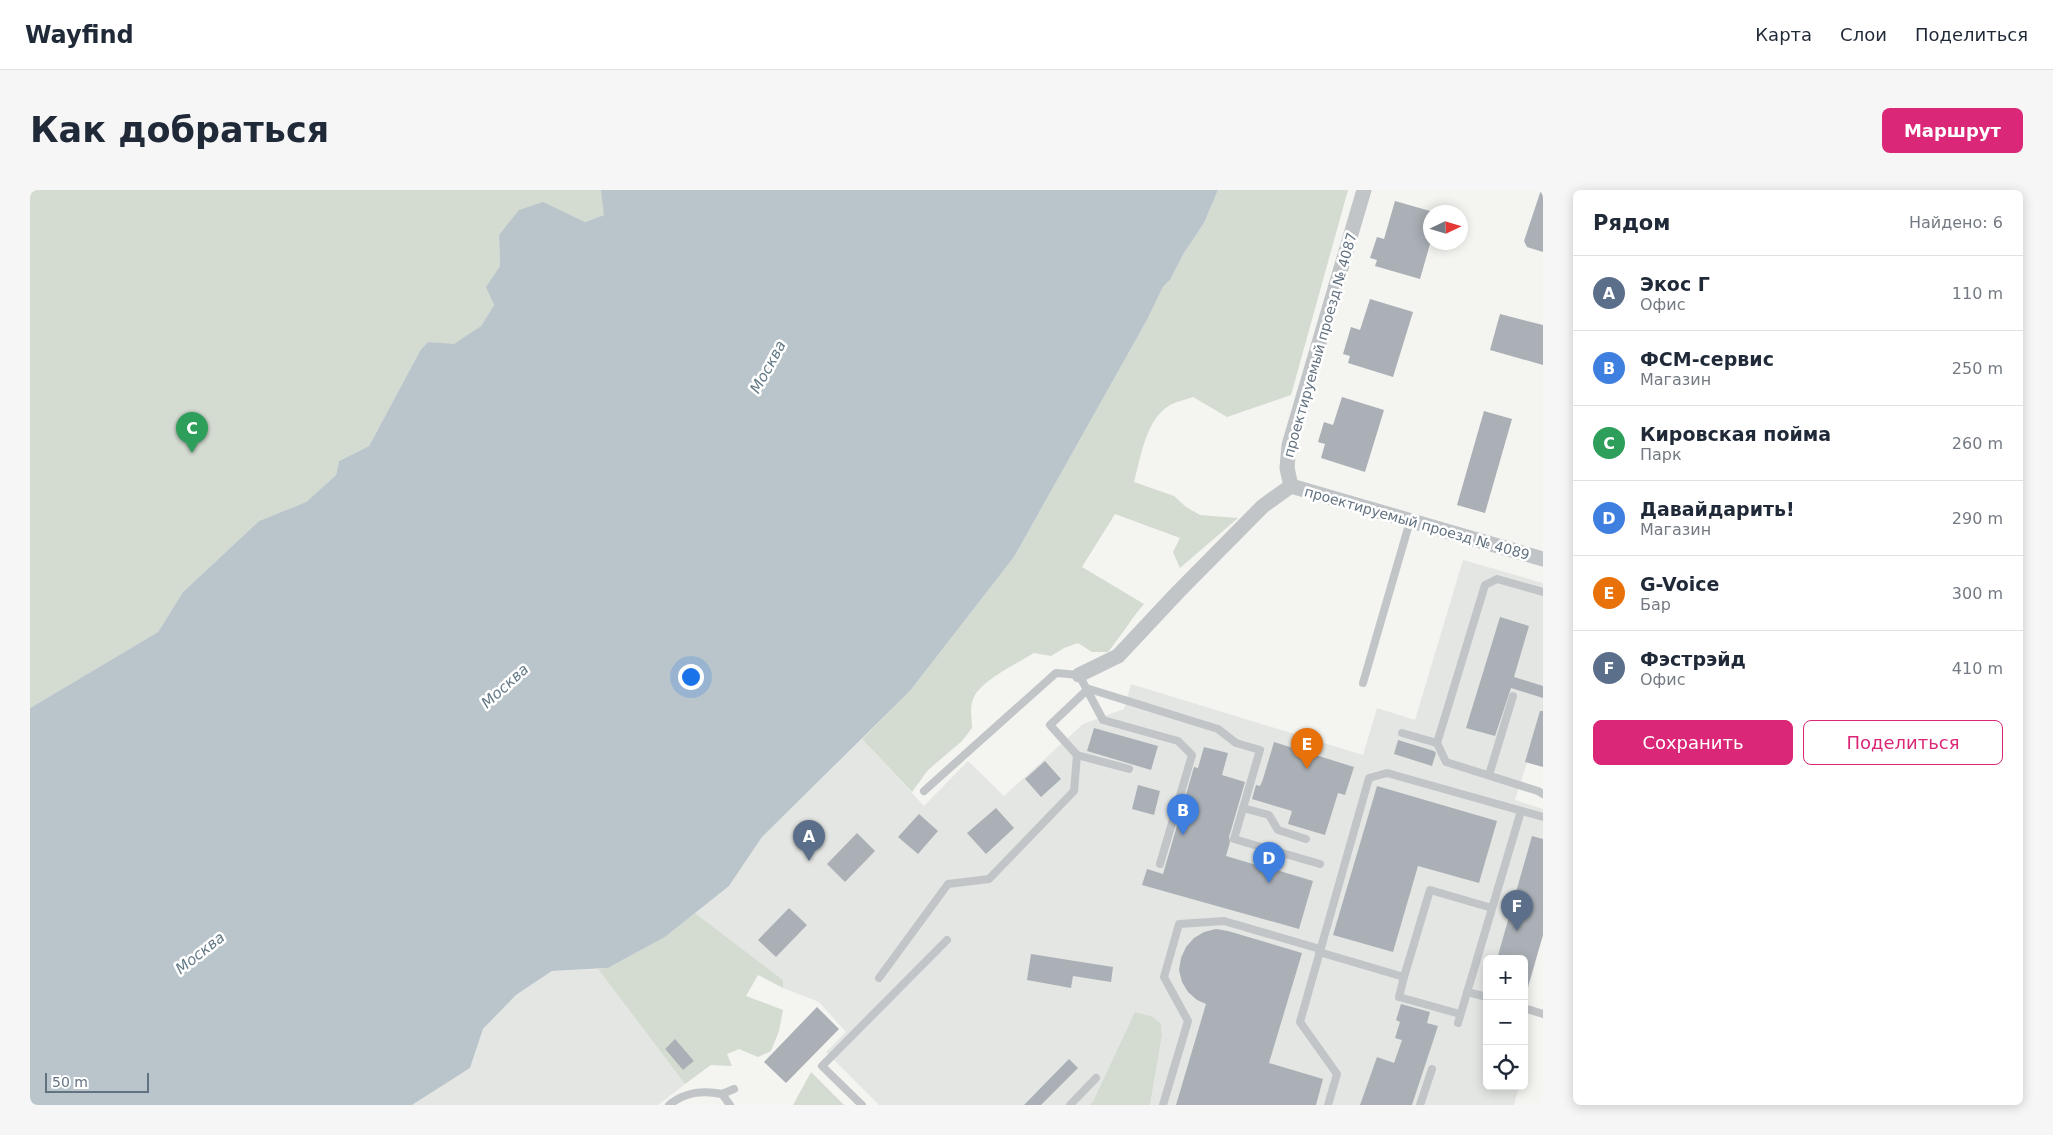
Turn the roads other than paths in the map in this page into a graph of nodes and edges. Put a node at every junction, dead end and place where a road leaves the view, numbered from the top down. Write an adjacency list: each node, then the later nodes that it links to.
1 (1364, 190): 2 (street, проектируемый проезд № 4087)
2 (1291, 486): 3 (street, проектируемый проезд № 4089); 7 (street)
3 (1410, 521): 4 (street, проектируемый проезд № 4089); 6 (lane)
4 (1543, 559)
5 (1543, 592): 10 (lane)
6 (1363, 683)
7 (1084, 684): 11 (lane); 14 (lane); 16 (lane); 20 (lane)
8 (1514, 696): 13 (lane)
9 (1402, 733): 10 (lane)
10 (1437, 743): 13 (lane)
11 (1077, 755): 12 (lane); 26 (lane)
12 (1129, 769)
13 (1490, 776): 15 (lane)
14 (924, 791)
15 (1543, 794)
16 (1244, 808): 19 (lane); 21 (lane)
17 (1521, 811): 18 (lane); 22 (lane); 24 (lane)
18 (1543, 817)
19 (1306, 838)
20 (1160, 864)
21 (1320, 864)
22 (1492, 908): 25 (lane); 27 (lane)
23 (947, 940): 39 (lane)
24 (1320, 951): 25 (lane); 41 (lane); 42 (lane)
25 (1404, 977): 30 (lane)
26 (878, 978)
27 (1467, 992): 28 (lane); 30 (lane)
28 (1483, 997)
29 (1528, 1009): 31 (lane)
30 (1460, 1014): 32 (lane)
31 (1543, 1014)
32 (1458, 1023)
33 (1432, 1069): 43 (lane)
34 (1096, 1078): 40 (lane)
35 (734, 1089): 36 (lane)
36 (722, 1094): 37 (lane); 38 (lane)
37 (669, 1105)
38 (730, 1105)
39 (862, 1105)
40 (1070, 1105)
41 (1163, 1105)
42 (1328, 1105)
43 (1420, 1105)

